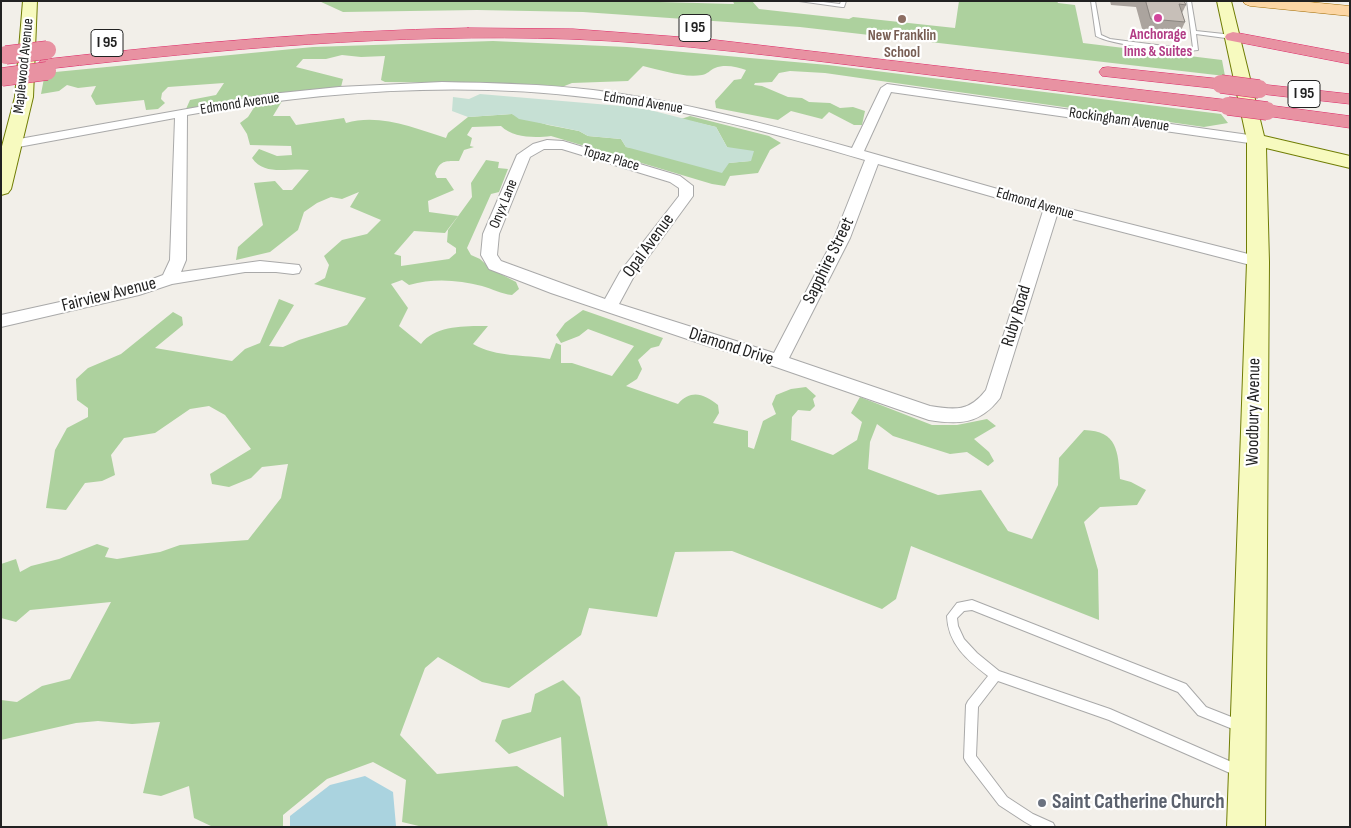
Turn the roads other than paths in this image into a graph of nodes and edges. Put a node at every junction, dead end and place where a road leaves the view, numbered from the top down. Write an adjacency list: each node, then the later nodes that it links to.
1 (30, 1): 24 (street, Maplewood Avenue)
2 (801, 1): 3 (lane)
3 (844, 1)
4 (1094, 1): 12 (lane)
5 (1189, 1): 12 (lane)
6 (1224, 1): 13 (street, Woodbury Avenue)
7 (1250, 1): 9 (main road)
8 (1303, 1): 9 (main road)
9 (1349, 10)
10 (400, 19): 14 (highway, I 95)
11 (260, 27): 16 (highway, I 95)
12 (1194, 32): 13 (lane)
13 (1233, 37): 15 (highway); 23 (street, Woodbury Avenue)
14 (861, 45)
15 (1350, 59)
16 (47, 61): 17 (highway, bridge); 17 (highway, bridge); 22 (highway, I 95, bridge)
17 (3, 63)
18 (1094, 70): 20 (highway, I 95, bridge)
19 (887, 88): 23 (street, Rockingham Avenue); 26 (street)
20 (1350, 99)
21 (181, 114): 24 (street, Edmond Avenue); 26 (street, Edmond Avenue); 35 (street, Fairview Avenue)
22 (1350, 122)
23 (1256, 140): 28 (street, Rockingham Avenue); 32 (street, Woodbury Avenue)
24 (13, 144): 30 (street, Maplewood Avenue)
25 (533, 147): 29 (street, Topaz Place); 33 (street, Onyx Lane)
26 (856, 153): 27 (street, Edmond Avenue)
27 (873, 158): 31 (street, Edmond Avenue); 38 (street, Sapphire Street)
28 (1350, 162)
29 (686, 186): 36 (street, Opal Avenue)
30 (1, 189)
31 (1051, 209): 32 (street, Edmond Avenue); 39 (street, Ruby Road)
32 (1258, 262): 41 (street, Woodbury Avenue)
33 (495, 265): 36 (street, Diamond Drive)
34 (293, 269): 35 (street)
35 (169, 279): 37 (street, Fairview Avenue)
36 (610, 306): 38 (street, Diamond Drive)
37 (1, 321)
38 (778, 362): 39 (street, Diamond Drive)
39 (970, 414)
40 (996, 675): 41 (lane); 42 (lane); 43 (lane)
41 (1248, 729): 42 (street, Woodbury Avenue)
42 (1247, 774): 44 (street, Woodbury Avenue)
43 (1049, 827)
44 (1246, 827)

